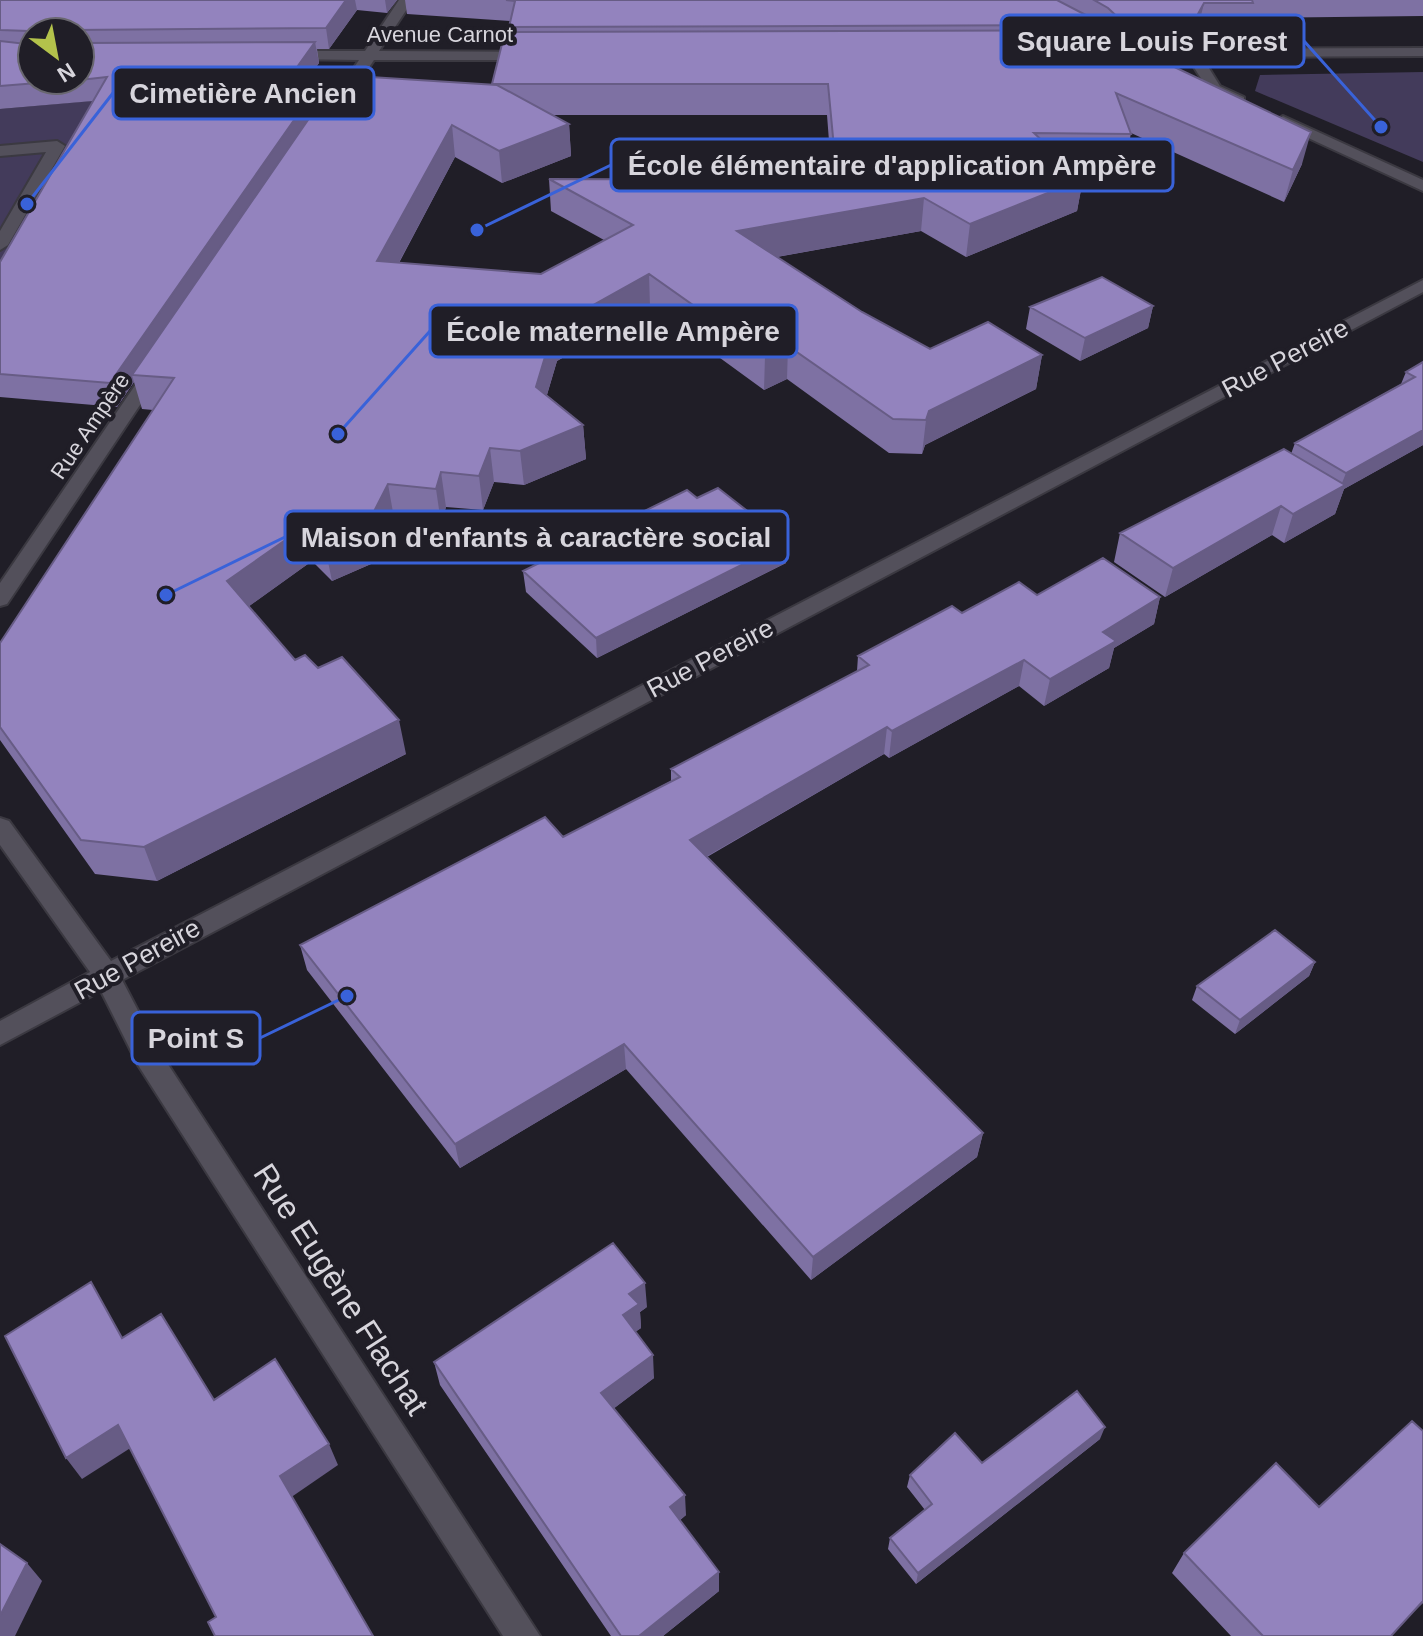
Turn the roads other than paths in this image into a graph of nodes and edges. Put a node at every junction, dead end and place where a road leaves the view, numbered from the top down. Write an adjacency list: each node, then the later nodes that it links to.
1 (406, 0): 6 (street)
2 (1423, 52): 4 (street)
3 (1129, 53): 4 (street)
4 (1192, 53): 10 (street)
5 (276, 55): 6 (street, Avenue Carnot)
6 (369, 55): 7 (street, Avenue Carnot); 8 (street)
7 (545, 56)
8 (332, 112)
9 (0, 151): 11 (street)
10 (1423, 186)
11 (0, 245)
12 (1423, 285): 16 (street, Rue Pereire)
13 (167, 352): 14 (street, Rue Ampère)
14 (0, 599)
15 (0, 827): 16 (street, Rue Eugène Flachat)
16 (107, 976): 17 (street, Rue Pereire); 18 (street, Rue Eugène Flachat)
17 (0, 1034)
18 (523, 1636)

